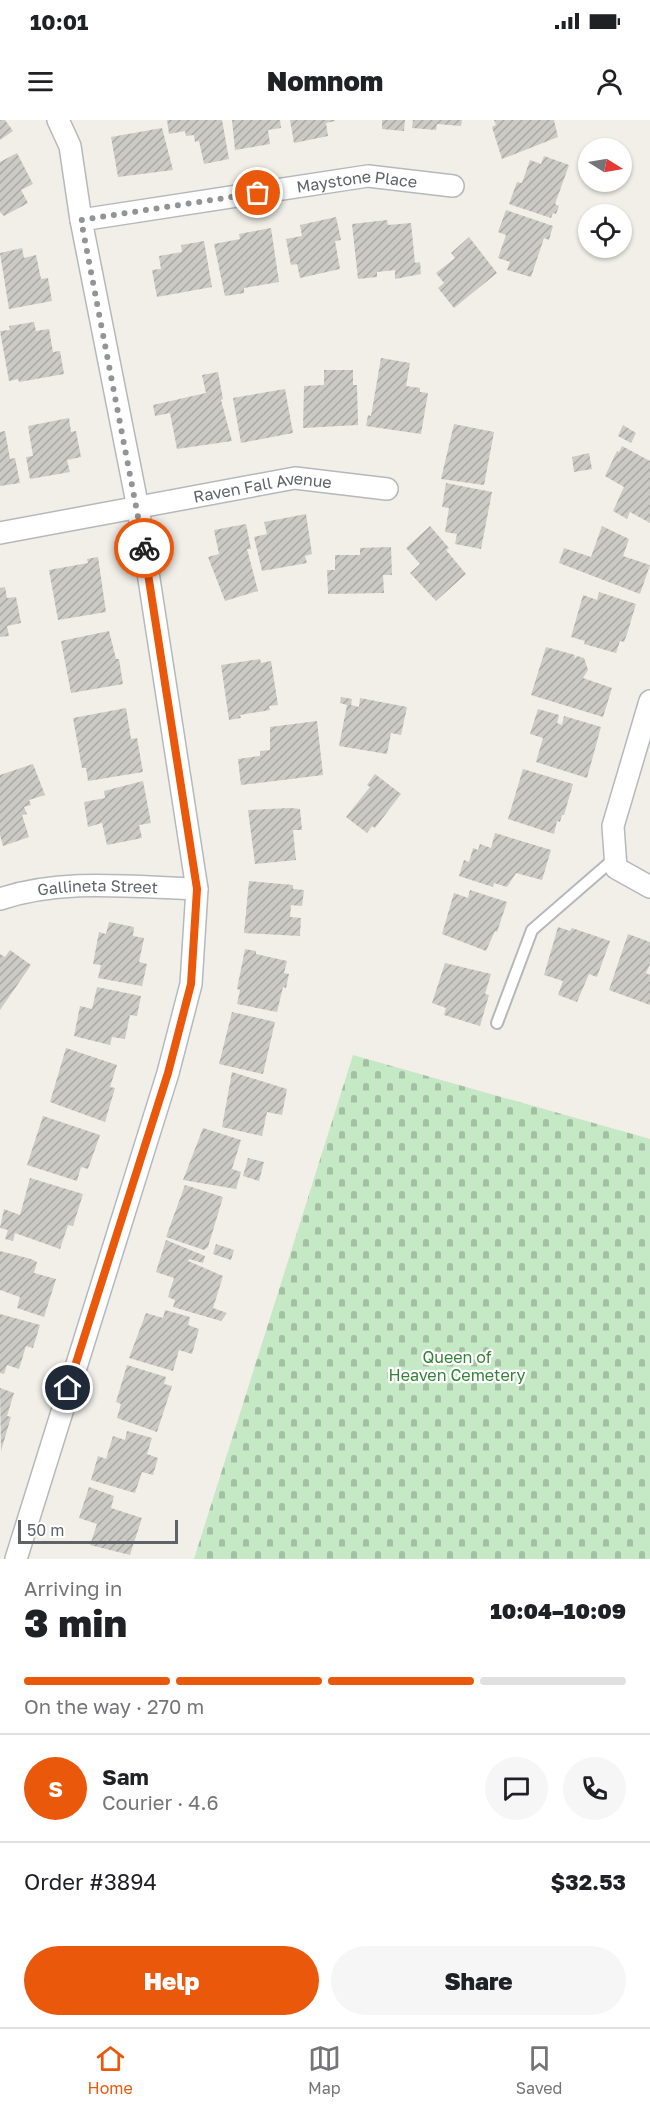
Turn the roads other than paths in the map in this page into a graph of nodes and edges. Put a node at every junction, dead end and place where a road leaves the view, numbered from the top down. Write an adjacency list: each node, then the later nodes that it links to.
1 (58, 120): 3 (street)
2 (453, 186): 3 (street, Maystone Place)
3 (81, 220): 5 (street)
4 (387, 489): 5 (street, Raven Fall Avenue)
5 (138, 508): 6 (street, Raven Fall Avenue); 10 (street)
6 (0, 533)
7 (650, 701): 8 (street)
8 (615, 862): 9 (street); 12 (lane)
9 (650, 887)
10 (197, 889): 11 (street, Gallineta Street); 13 (street)
11 (0, 899)
12 (497, 1023)
13 (16, 1559)

